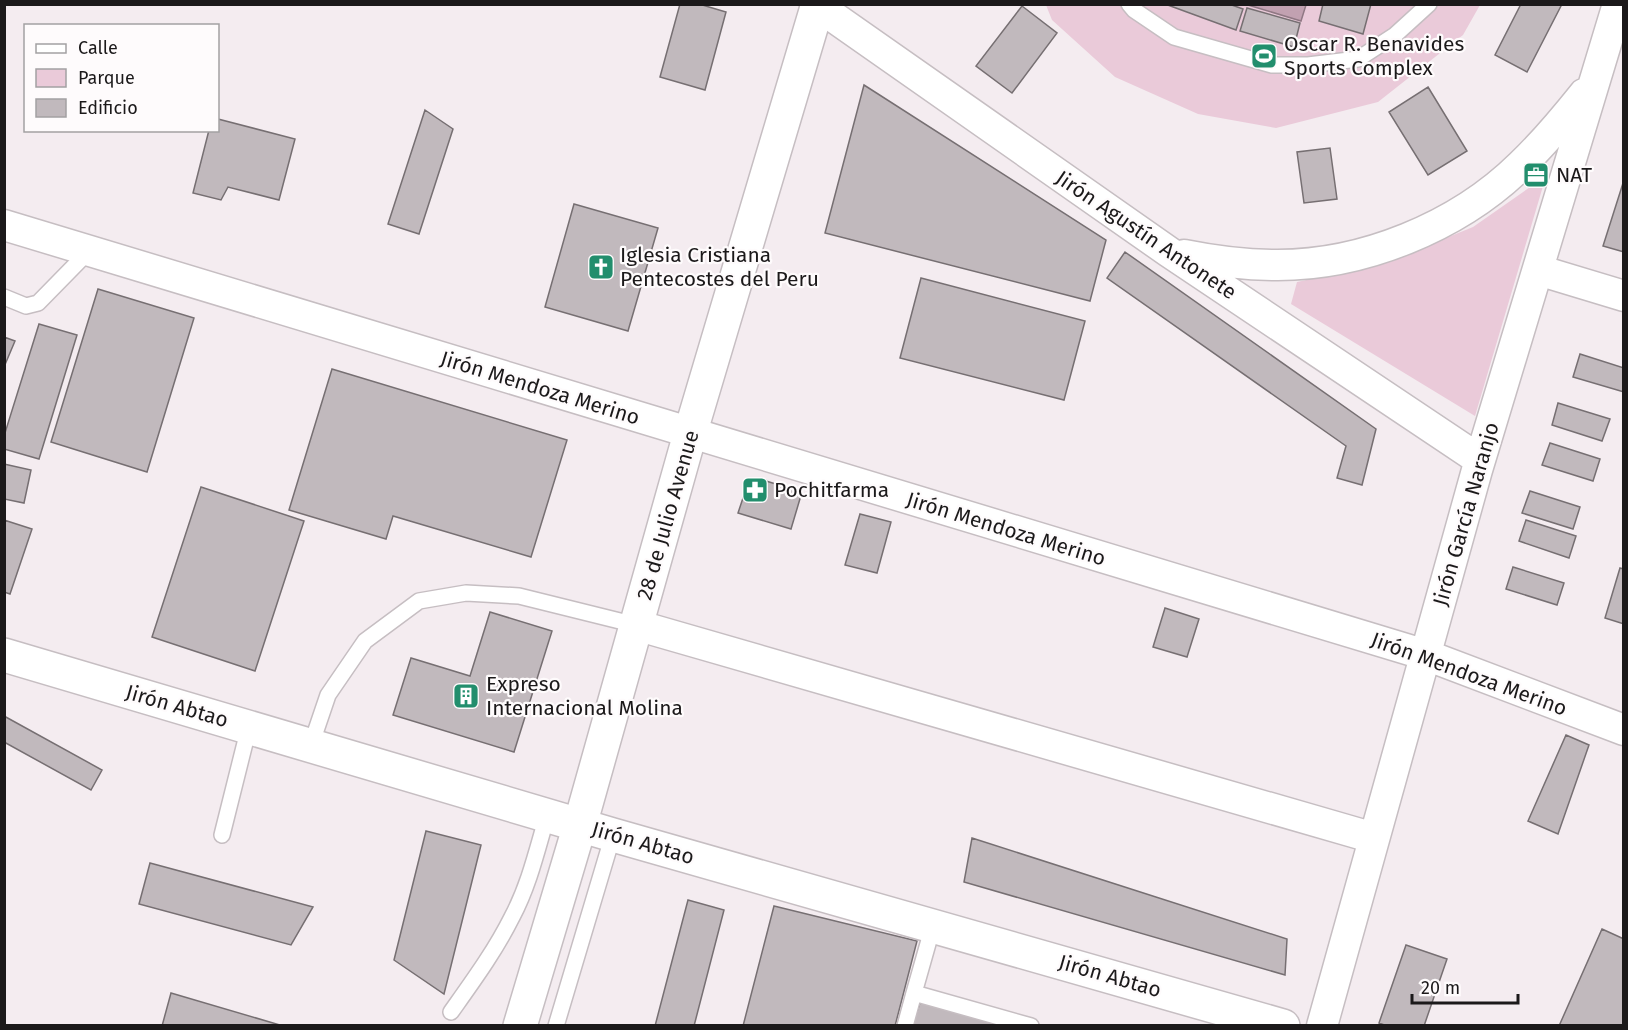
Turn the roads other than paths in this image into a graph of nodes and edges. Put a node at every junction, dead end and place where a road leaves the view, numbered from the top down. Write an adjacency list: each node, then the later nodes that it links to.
1 (1129, 4): 2 (lane)
2 (1429, 4)
3 (1618, 4): 5 (street, Jirón García Naranjo)
4 (817, 5): 8 (street, Jirón Agustín Antonete); 12 (street, 28 de Julio Avenue)
5 (1595, 81): 8 (street); 9 (street, Jirón García Naranjo)
6 (4, 225): 7 (street, Jirón Mendoza Merino)
7 (89, 251): 11 (lane); 12 (street, Jirón Mendoza Merino)
8 (1169, 252): 13 (street, Jirón Agustín Antonete)
9 (1538, 270): 10 (street); 13 (street, Jirón García Naranjo)
10 (1623, 296)
11 (4, 297)
12 (690, 434): 14 (street, 28 de Julio Avenue); 16 (street, Jirón Mendoza Merino)
13 (1480, 460): 16 (street, Jirón García Naranjo)
14 (636, 625): 19 (lane); 21 (street, 28 de Julio Avenue); 24 (street)
15 (4, 655): 17 (street, Jirón Abtao)
16 (1426, 655): 18 (street, Jirón Mendoza Merino); 24 (street, Jirón García Naranjo)
17 (249, 727): 19 (street, Jirón Abtao); 22 (lane)
18 (1623, 730)
19 (311, 745): 20 (street, Jirón Abtao)
20 (547, 816): 21 (street, Jirón Abtao); 27 (lane)
21 (580, 825): 23 (street, Jirón Abtao); 28 (street, 28 de Julio Avenue)
22 (222, 835)
23 (613, 835): 25 (street, Jirón Abtao); 29 (lane)
24 (1374, 838): 33 (street, Jirón García Naranjo)
25 (933, 926): 26 (lane); 32 (street, Jirón Abtao)
26 (914, 993): 30 (lane); 31 (lane)
27 (451, 1012)
28 (520, 1026)
29 (556, 1026)
30 (905, 1026)
31 (1031, 1026)
32 (1283, 1026)
33 (1322, 1026)

